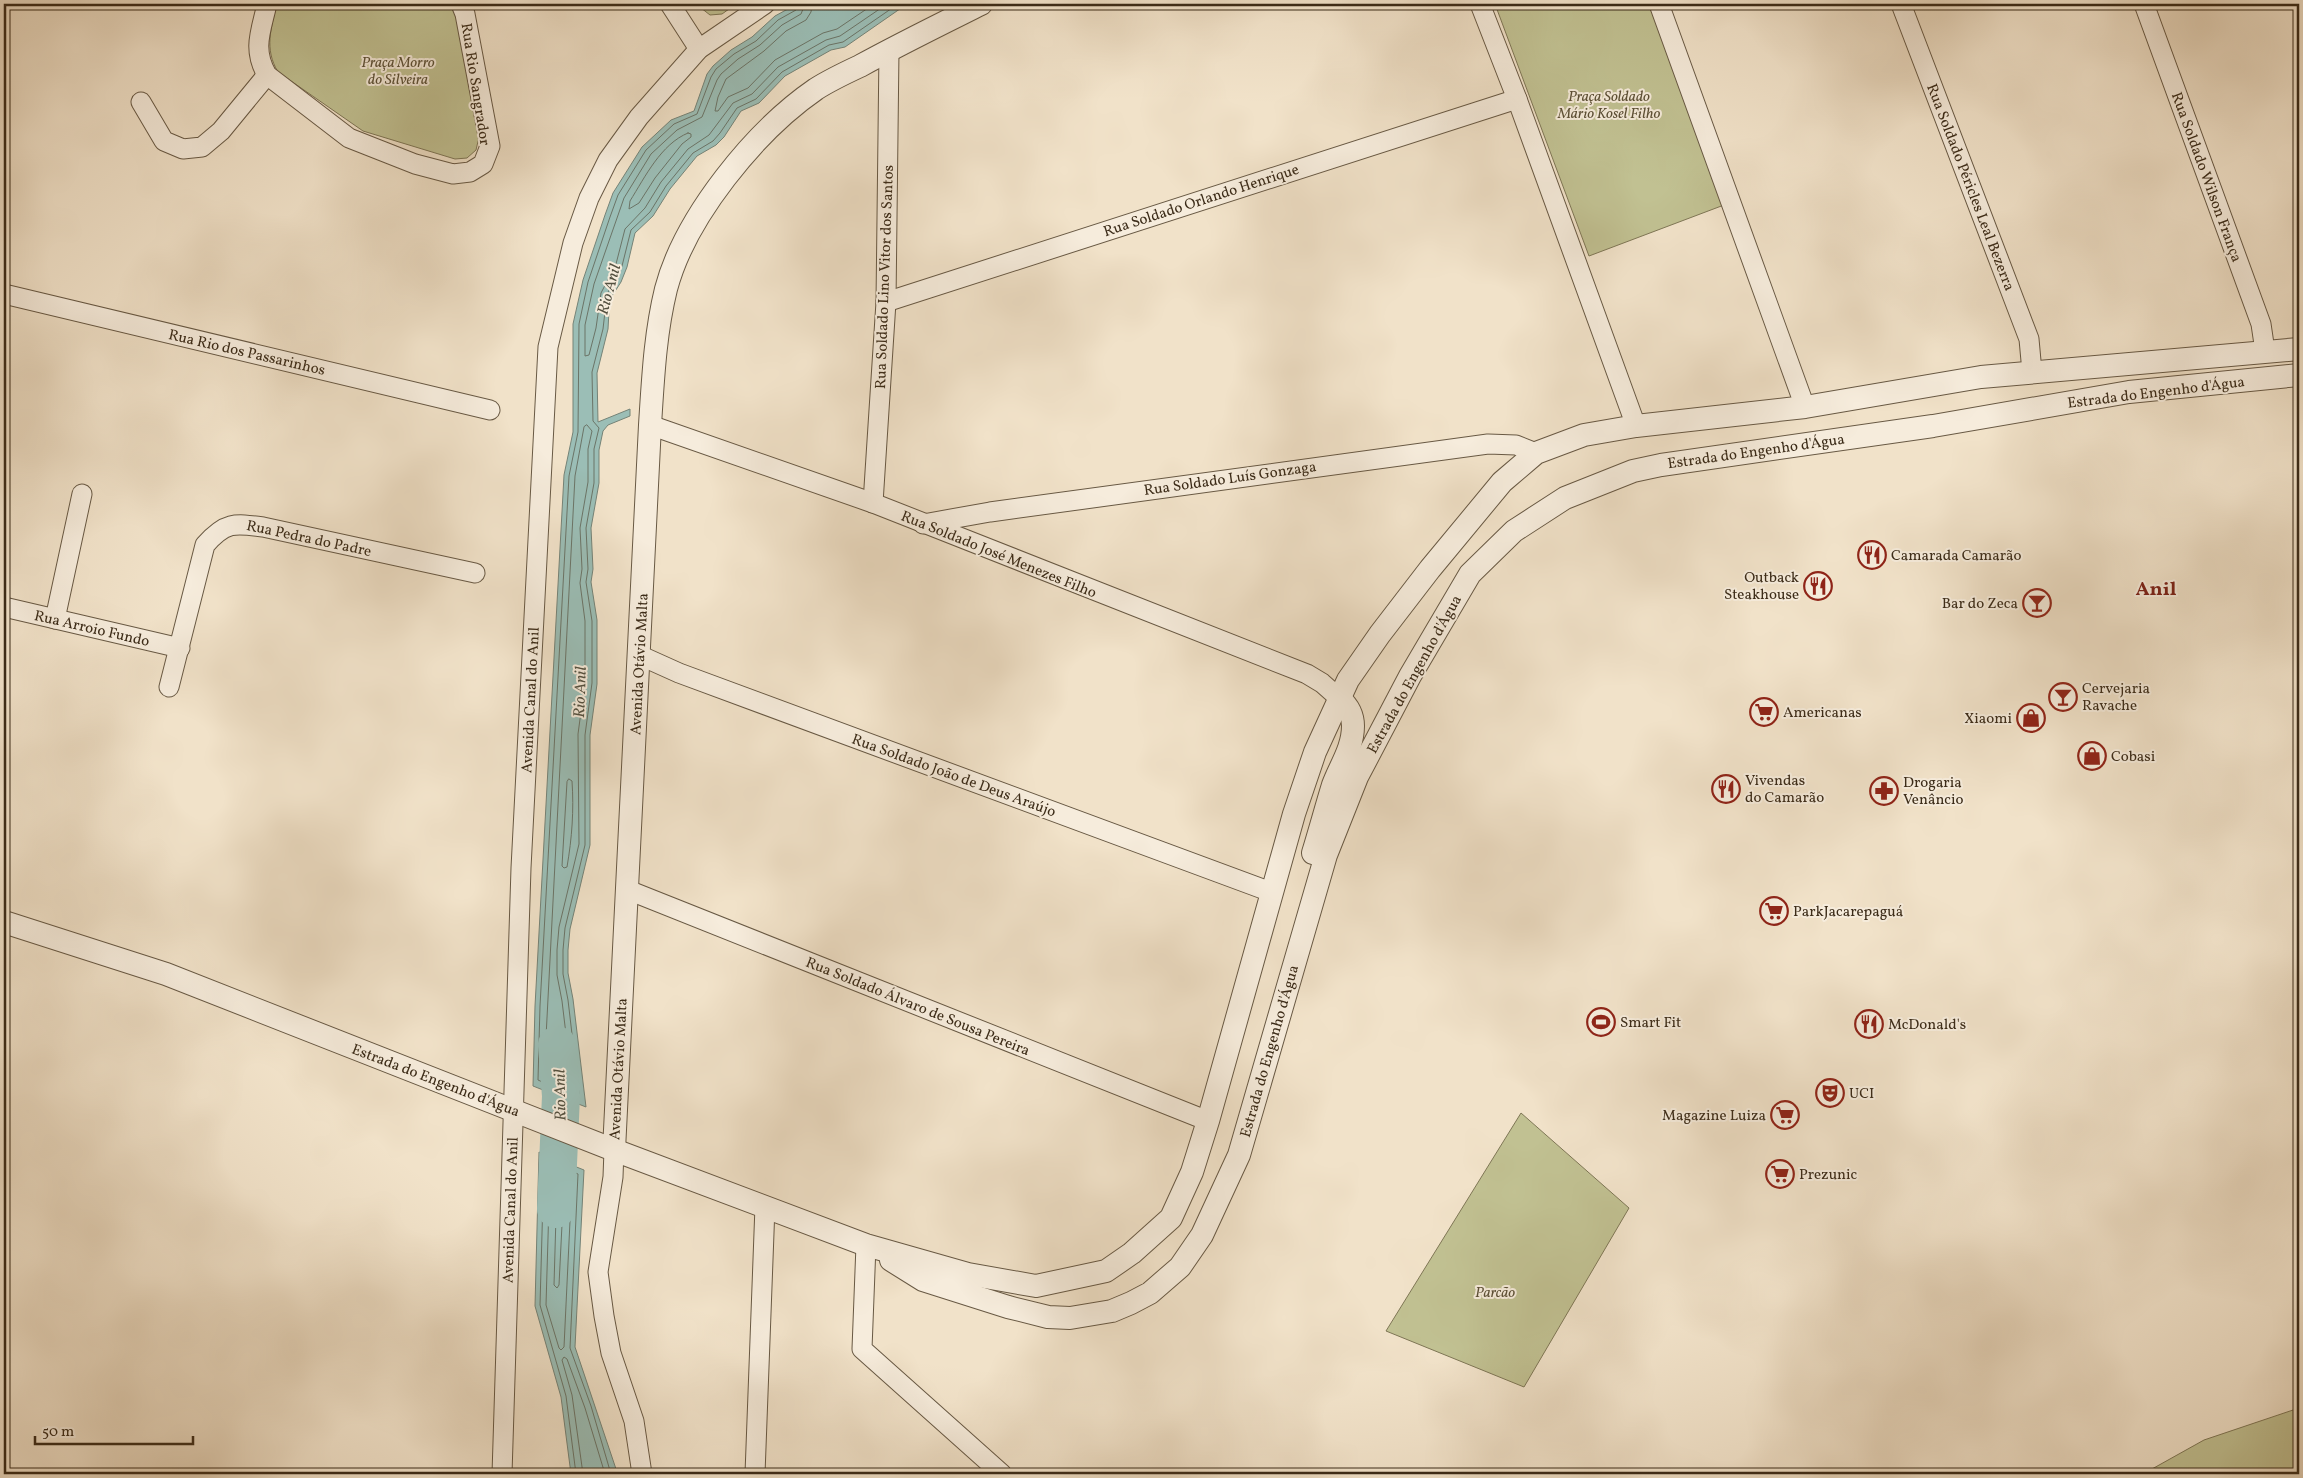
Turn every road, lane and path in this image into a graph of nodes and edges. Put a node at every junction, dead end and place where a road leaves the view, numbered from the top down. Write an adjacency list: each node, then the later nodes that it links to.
1 (267, 4): 12 (street)
2 (461, 4): 12 (street, Rua Rio Sangrador)
3 (670, 4): 10 (street)
4 (765, 4): 10 (street, Avenida Canal do Anil)
5 (982, 4): 11 (street, Avenida Otávio Malta)
6 (1480, 4): 13 (street)
7 (1659, 4): 21 (street)
8 (1901, 4): 19 (street, Rua Soldado Péricles Leal Bezerra)
9 (2144, 4): 18 (street, Rua Soldado Wilson França)
10 (699, 49): 40 (street, Avenida Canal do Anil)
11 (890, 50): 16 (street, Rua Soldado Lino Vitor dos Santos); 23 (street, Avenida Otávio Malta)
12 (268, 75): 14 (street)
13 (1517, 99): 16 (street, Rua Soldado Orlando Henrique); 24 (street)
14 (141, 102)
15 (4, 294): 22 (street, Rua Rio dos Passarinhos)
16 (886, 302): 27 (street, Rua Soldado Lino Vitor dos Santos)
17 (2299, 349): 18 (street, Estrada do Engenho d'Água)
18 (2265, 351): 19 (street, Estrada do Engenho d'Água)
19 (2032, 372): 21 (street, Estrada do Engenho d'Água)
20 (2299, 375): 39 (street, Estrada do Engenho d'Água)
21 (1805, 407): 24 (street, Estrada do Engenho d'Água)
22 (490, 410)
23 (650, 425): 27 (street, Rua Soldado José Menezes Filho); 33 (street, Avenida Otávio Malta)
24 (1636, 426): 25 (street, Estrada do Engenho d'Água)
25 (1536, 453): 28 (street, Rua Soldado Luís Gonzaga); 35 (street, Estrada do Engenho d'Água)
26 (82, 494): 31 (street)
27 (873, 504): 28 (street, Rua Soldado José Menezes Filho)
28 (923, 524): 35 (street, Rua Soldado José Menezes Filho)
29 (475, 573): 32 (street, Rua Pedra do Padre)
30 (4, 606): 31 (street, Rua Arroio Fundo)
31 (55, 620): 32 (street, Rua Arroio Fundo)
32 (180, 648): 34 (street, Rua Pedra do Padre)
33 (639, 655): 36 (street, Avenida Otávio Malta); 37 (street, Rua Soldado João de Deus Araújo)
34 (169, 687)
35 (1340, 699): 37 (street, Estrada do Engenho d'Água); 39 (street)
36 (628, 890): 41 (street, Rua Soldado Álvaro de Sousa Pereira); 42 (street, Avenida Otávio Malta)
37 (1271, 892): 41 (street, Estrada do Engenho d'Água)
38 (4, 922): 40 (street, Estrada do Engenho d'Água)
39 (1300, 948): 44 (street, Estrada do Engenho d'Água)
40 (521, 1113): 42 (street, Estrada do Engenho d'Água); 45 (street, Avenida Canal do Anil)
41 (1208, 1121): 44 (street, Estrada do Engenho d'Água)
42 (607, 1147): 43 (street, Estrada do Engenho d'Água); 46 (street, Avenida Otávio Malta)
43 (765, 1206): 44 (street, Estrada do Engenho d'Água); 47 (street)
44 (866, 1245): 48 (street)
45 (502, 1474)
46 (642, 1474)
47 (755, 1474)
48 (1002, 1474)

